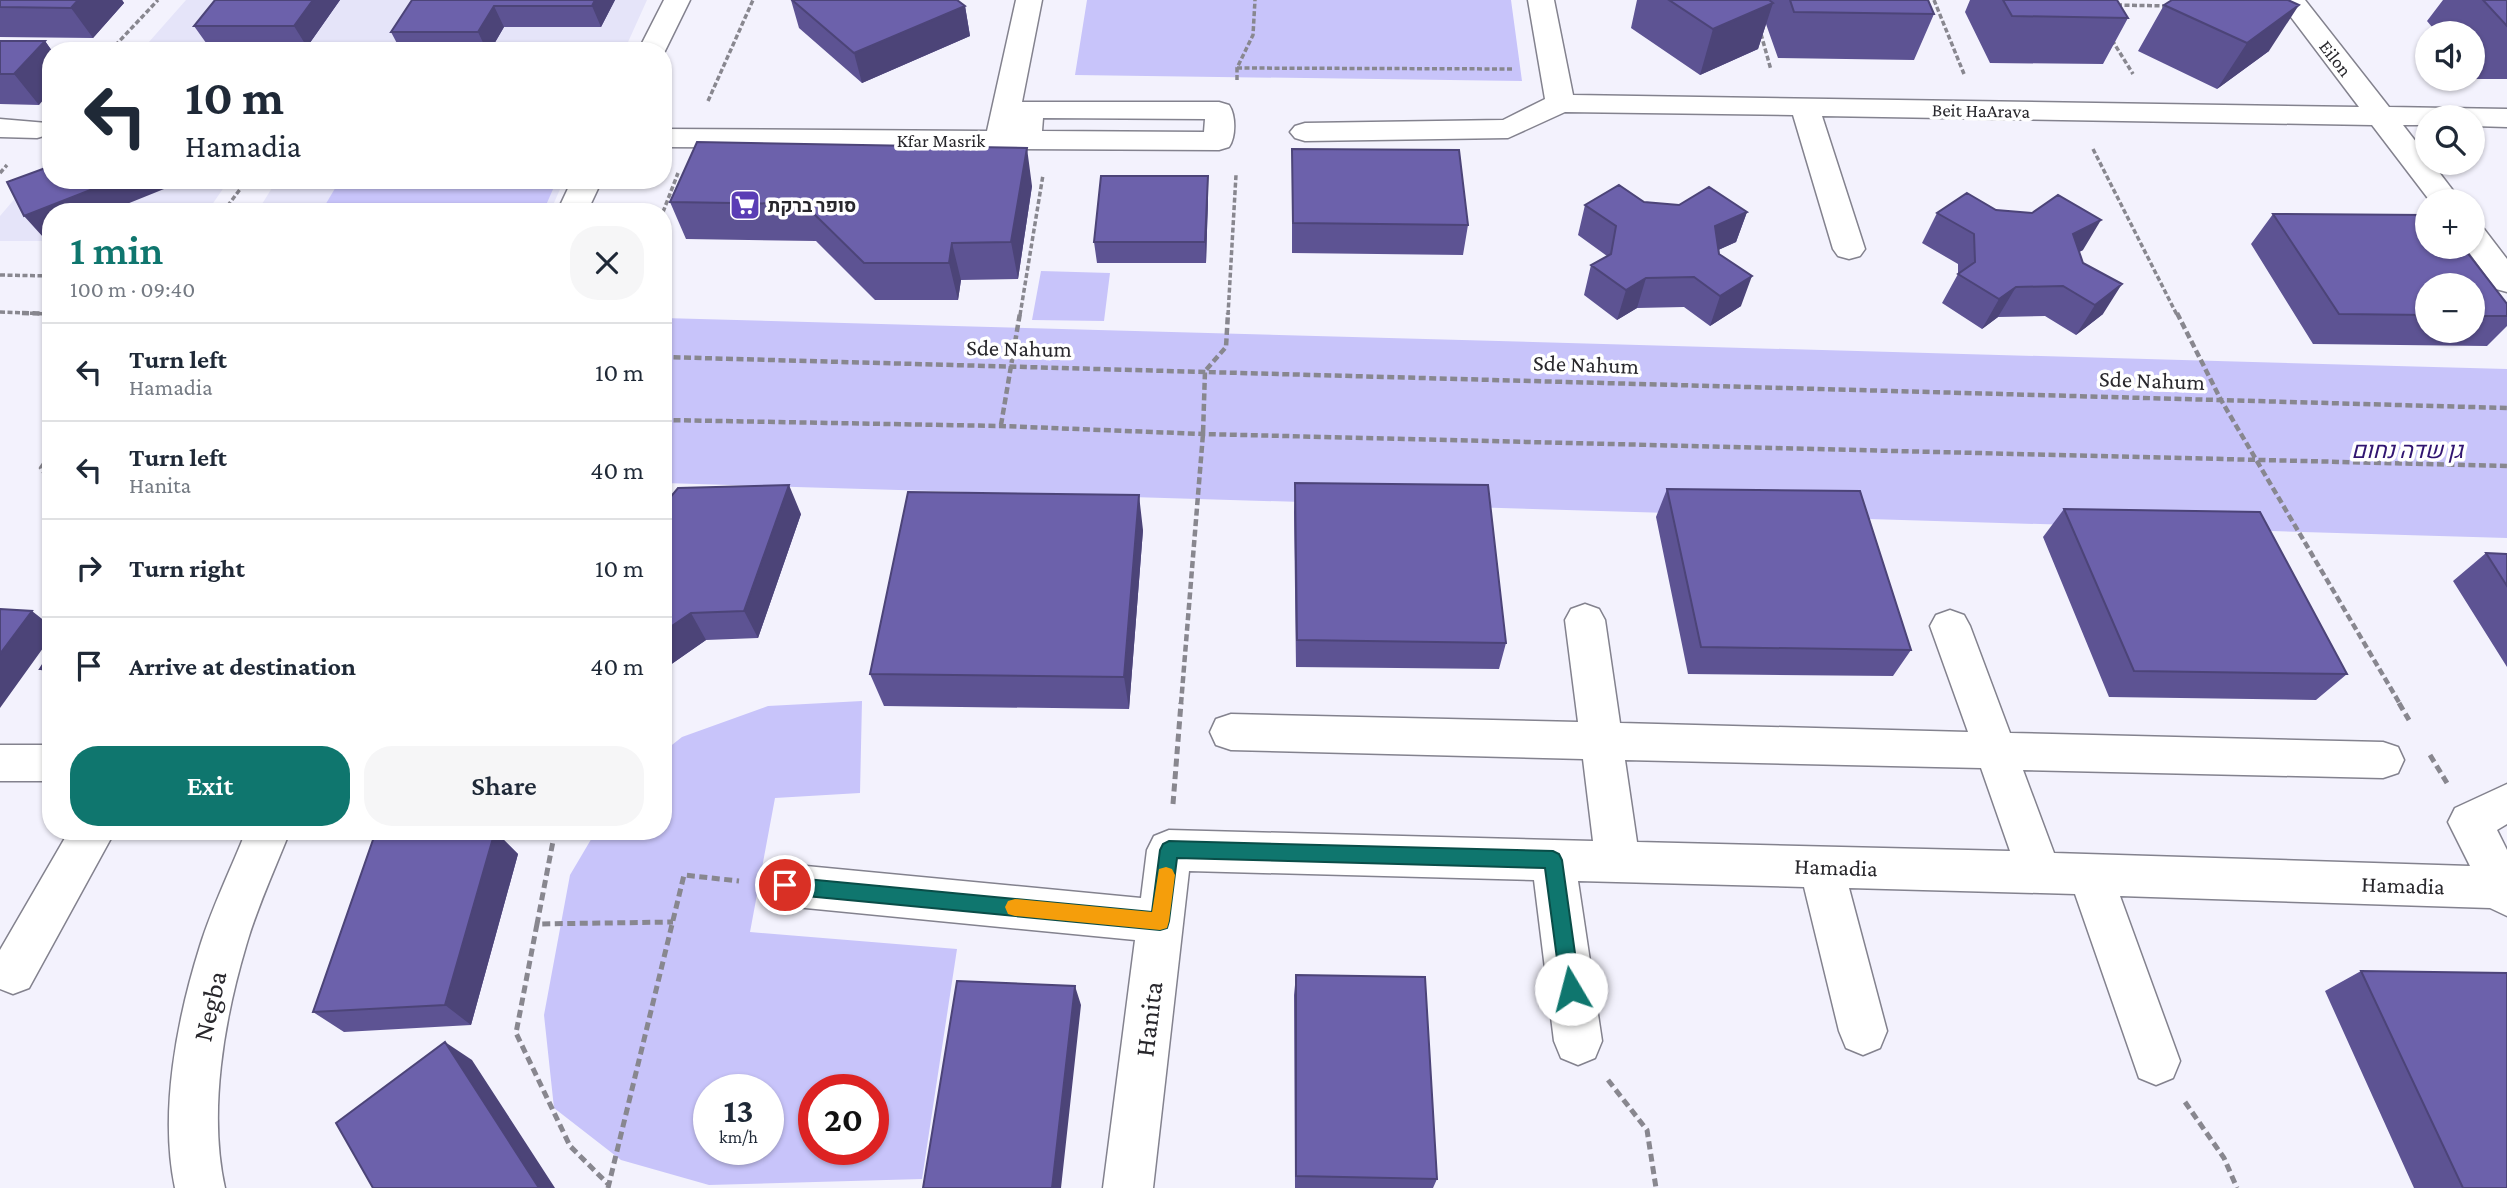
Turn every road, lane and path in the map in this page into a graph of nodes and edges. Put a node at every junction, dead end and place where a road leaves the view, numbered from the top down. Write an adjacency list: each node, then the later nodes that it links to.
1 (158, 0): 12 (path)
2 (677, 0): 13 (street)
3 (1029, 0): 28 (street)
4 (1255, 0): 14 (path)
5 (1541, 0): 15 (street)
6 (1934, 0): 19 (path)
7 (2291, 0): 22 (street, Eilon)
8 (2117, 5): 9 (path)
9 (2173, 6)
10 (1758, 27): 18 (path)
11 (2110, 36): 21 (path)
12 (118, 42)
13 (656, 42)
14 (1237, 68): 15 (path); 16 (path)
15 (1553, 69): 17 (street)
16 (1237, 80)
17 (1560, 103): 18 (street, Beit HaArava); 26 (street)
18 (1793, 107): 19 (street, Beit HaArava); 32 (street)
19 (1978, 110): 20 (street, Beit HaArava)
20 (2073, 111): 21 (street, Beit HaArava); 42 (path)
21 (2157, 113): 22 (street, Beit HaArava)
22 (2381, 116): 23 (street, Beit HaArava); 31 (street, Eilon)
23 (2507, 118)
24 (0, 128): 25 (street)
25 (37, 129)
26 (1305, 132)
27 (672, 138): 28 (street, Kfar Masrik)
28 (1025, 140): 29 (street, Kfar Masrik); 40 (path)
29 (1219, 141)
30 (1236, 168): 41 (path)
31 (2437, 189)
32 (1849, 249)
33 (2485, 252): 36 (street)
34 (1, 276): 35 (path)
35 (42, 276)
36 (2507, 281)
37 (0, 312): 38 (path)
38 (42, 314)
39 (672, 357): 40 (path, Sde Nahum)
40 (1011, 366): 41 (path, Sde Nahum); 45 (path)
41 (1205, 371): 42 (path, Sde Nahum); 46 (path)
42 (2221, 400): 43 (path, Sde Nahum); 47 (path)
43 (2507, 408)
44 (672, 420): 45 (path)
45 (1001, 426): 46 (path)
46 (1203, 434): 47 (path); 64 (path)
47 (2255, 460): 48 (path); 51 (path)
48 (2507, 466)
49 (1585, 620): 53 (street)
50 (1950, 626): 54 (street)
51 (2414, 729)
52 (1231, 732): 53 (street)
53 (1601, 741): 54 (street); 66 (street)
54 (1996, 751): 56 (street); 68 (street)
55 (2428, 752): 60 (path)
56 (2383, 760)
57 (0, 763): 58 (street)
58 (42, 763)
59 (2507, 803): 60 (street)
60 (2470, 822): 71 (street)
61 (88, 840): 75 (street)
62 (264, 840): 80 (street, Negba)
63 (553, 840): 74 (path)
64 (1169, 850): 65 (street, Hamadia); 72 (street, Hanita)
65 (1553, 860): 66 (street, Hamadia); 77 (street)
66 (1619, 862): 67 (street, Hamadia)
67 (1821, 867): 68 (street, Hamadia); 76 (street)
68 (2040, 873): 69 (street, Hamadia)
69 (2091, 874): 71 (street, Hamadia); 78 (street)
70 (785, 885): 72 (street); 73 (path)
71 (2505, 892)
72 (1160, 921): 81 (street, Hanita)
73 (673, 922): 74 (path); 79 (path)
74 (537, 924): 79 (path)
75 (13, 971)
76 (1863, 1031)
77 (1578, 1041): 82 (path)
78 (2156, 1061): 83 (path)
79 (608, 1186)
80 (200, 1188)
81 (1128, 1188)
82 (1656, 1188)
83 (2237, 1188)

